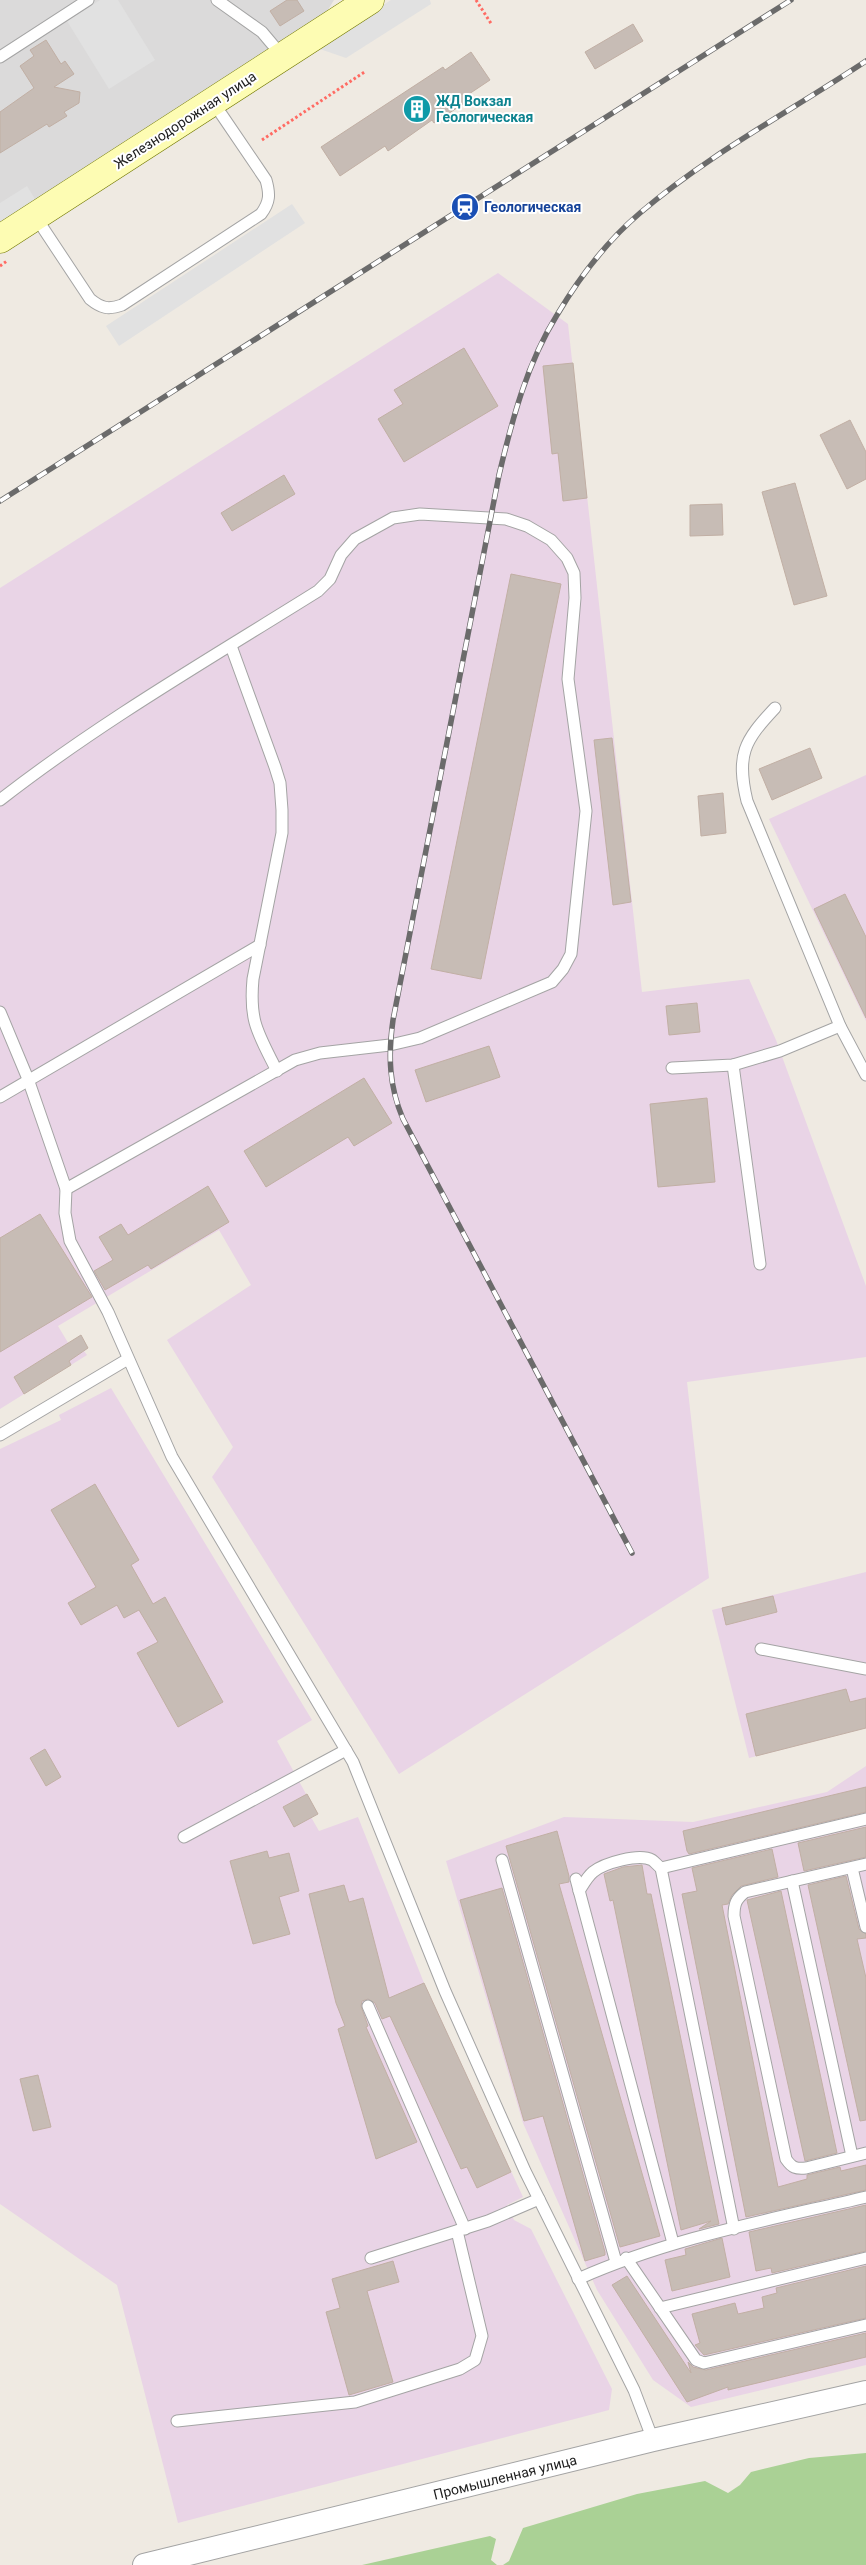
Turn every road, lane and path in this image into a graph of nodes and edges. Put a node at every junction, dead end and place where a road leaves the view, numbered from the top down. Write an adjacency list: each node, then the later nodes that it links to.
1 (88, 0): 6 (lane)
2 (217, 0): 7 (lane)
3 (476, 0): 5 (path)
4 (365, 1): 7 (main road, Железнодорожная улица)
5 (492, 25)
6 (0, 57)
7 (283, 57): 9 (main road, Железнодорожная улица)
8 (366, 71): 10 (path)
9 (213, 102): 11 (main road, Железнодорожная улица); 11 (lane)
10 (262, 140)
11 (35, 216): 12 (main road, Железнодорожная улица)
12 (0, 239)
13 (231, 646): 15 (lane); 16 (lane); 21 (lane)
14 (775, 708): 18 (lane)
15 (0, 800)
16 (260, 945): 21 (lane); 23 (lane)
17 (0, 1012): 23 (lane)
18 (840, 1026): 19 (lane); 22 (lane)
19 (733, 1065): 20 (lane); 26 (lane)
20 (672, 1068)
21 (277, 1071): 25 (lane)
22 (866, 1075)
23 (28, 1079): 24 (lane); 25 (lane)
24 (0, 1097)
25 (66, 1189): 27 (lane)
26 (760, 1264)
27 (128, 1359): 28 (lane); 31 (lane)
28 (0, 1435)
29 (761, 1649): 30 (lane)
30 (866, 1669)
31 (346, 1750): 33 (lane); 46 (lane)
32 (866, 1819): 36 (lane)
33 (184, 1837)
34 (502, 1860): 52 (lane)
35 (866, 1864): 37 (lane)
36 (661, 1868): 40 (lane); 47 (lane)
37 (852, 1868): 39 (lane); 41 (lane)
38 (576, 1879): 40 (lane)
39 (792, 1881): 44 (lane); 44 (lane)
40 (579, 1890): 49 (lane)
41 (866, 1927)
42 (368, 2006): 48 (lane)
43 (866, 2153): 44 (lane)
44 (852, 2156)
45 (866, 2196): 47 (lane)
46 (539, 2199): 48 (lane); 53 (lane)
47 (734, 2228): 49 (lane)
48 (461, 2230): 50 (lane); 57 (lane)
49 (673, 2243): 52 (lane)
50 (371, 2258)
51 (866, 2258): 54 (lane)
52 (621, 2260): 53 (lane); 54 (lane)
53 (578, 2279): 58 (lane)
54 (660, 2308): 55 (lane)
55 (866, 2325)
56 (866, 2392): 58 (street, Промышленная улица)
57 (178, 2421)
58 (653, 2440): 59 (street, Промышленная улица)
59 (144, 2565)

